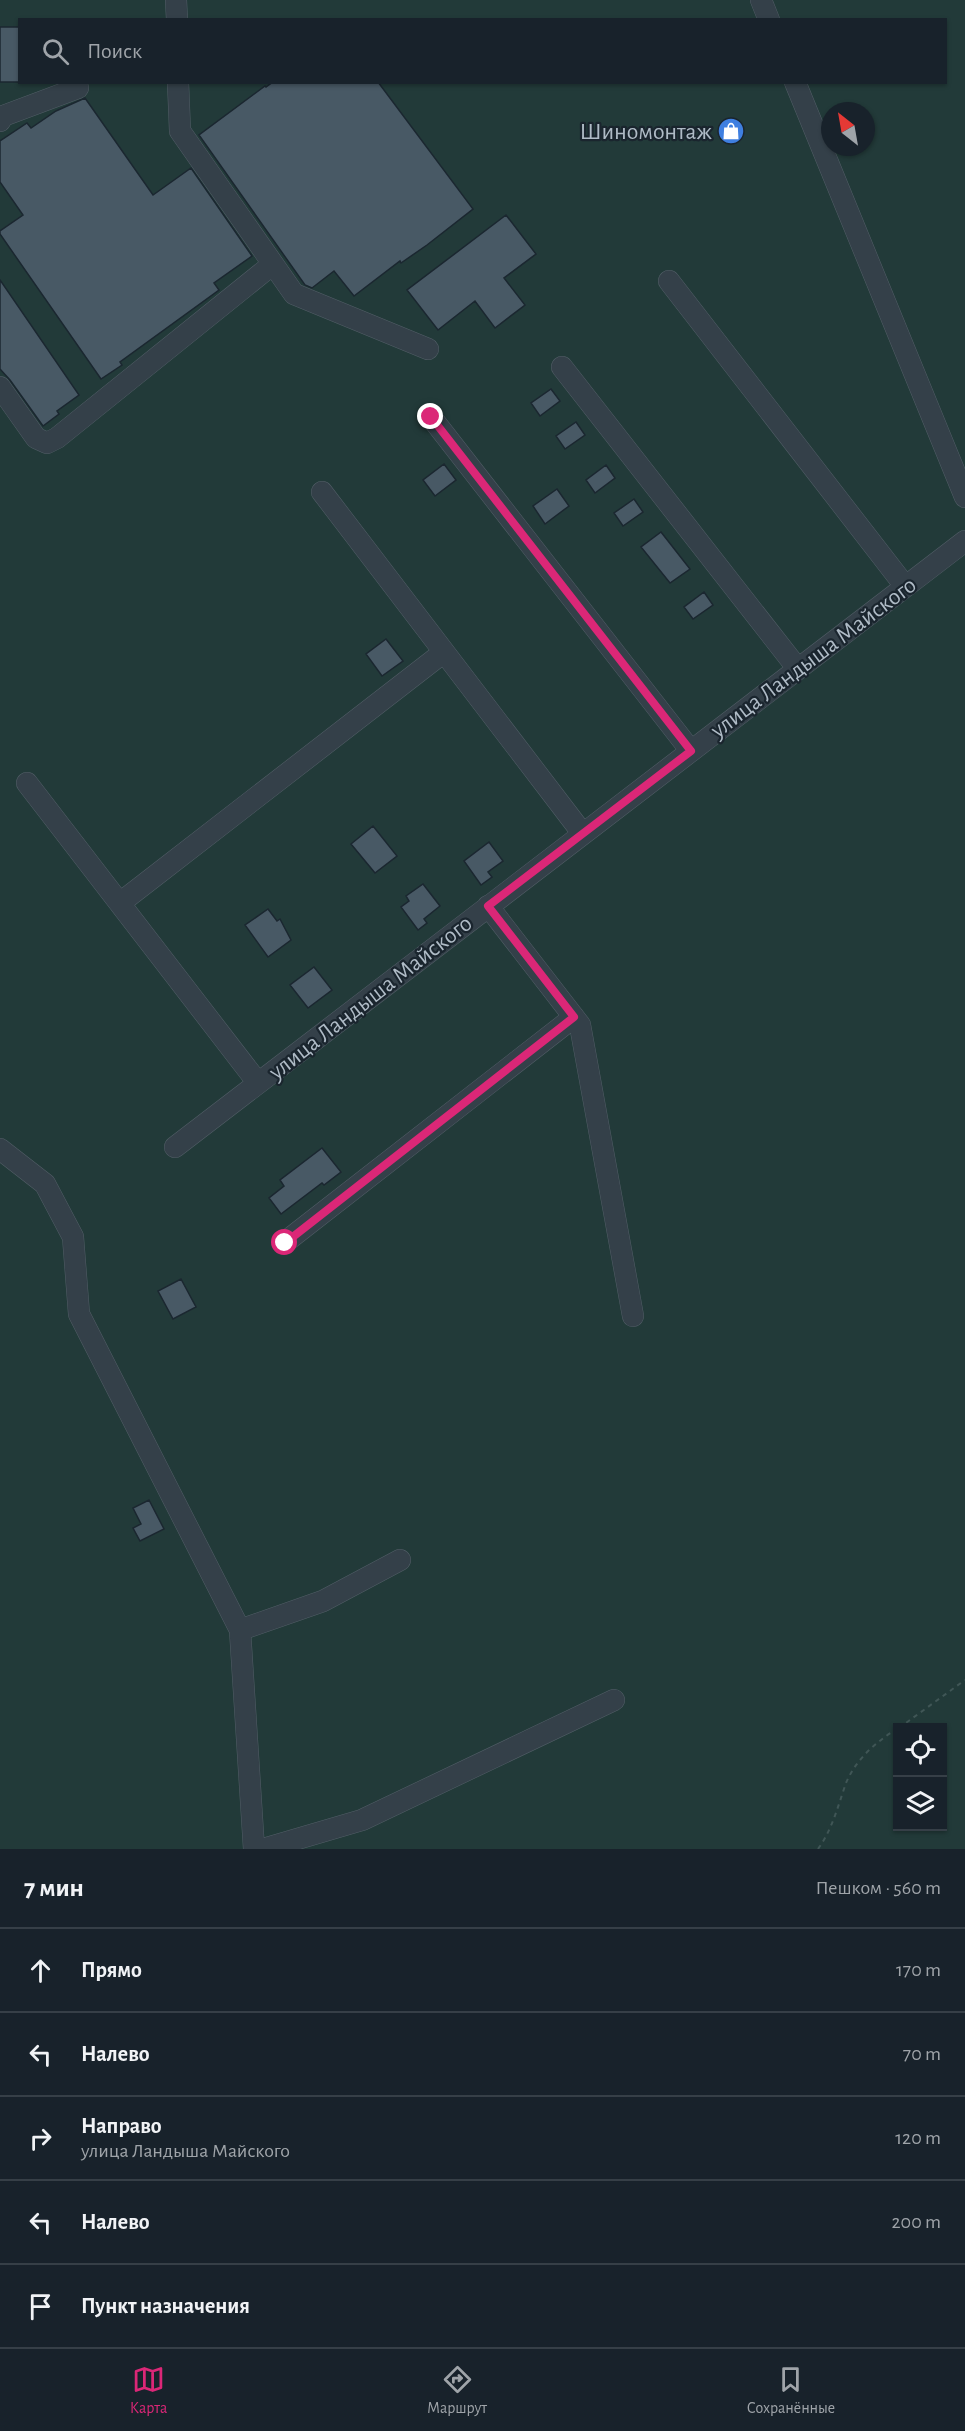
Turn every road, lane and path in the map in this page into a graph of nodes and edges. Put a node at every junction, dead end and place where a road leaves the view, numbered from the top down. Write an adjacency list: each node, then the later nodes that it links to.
1 (176, 0): 3 (street)
2 (761, 0): 4 (street)
3 (177, 18)
4 (768, 18)
5 (178, 84): 9 (street)
6 (796, 84): 16 (street)
7 (78, 88): 8 (street)
8 (0, 120)
9 (273, 264): 11 (street); 13 (street)
10 (669, 281): 18 (street)
11 (428, 349)
12 (561, 367): 20 (street)
13 (0, 387)
14 (431, 417): 21 (street)
15 (322, 492): 19 (street)
16 (965, 497)
17 (965, 541): 18 (street, улица Ландыша Майского)
18 (905, 586): 20 (street, улица Ландыша Майского)
19 (444, 652): 23 (street); 24 (street)
20 (798, 669): 21 (street, улица Ландыша Майского)
21 (691, 751): 23 (street, улица Ландыша Майского)
22 (27, 783): 24 (street)
23 (583, 834): 25 (street, улица Ландыша Майского)
24 (120, 903): 27 (street)
25 (488, 906): 26 (street); 27 (street, улица Ландыша Майского)
26 (574, 1017): 30 (street); 31 (street)
27 (258, 1083): 28 (street, улица Ландыша Майского)
28 (175, 1147)
29 (0, 1149): 33 (street)
30 (285, 1243)
31 (633, 1316)
32 (400, 1560): 33 (street)
33 (240, 1630): 38 (street)
34 (965, 1680): 36 (path)
35 (614, 1700): 39 (street)
36 (905, 1723)
37 (893, 1731): 40 (path)
38 (254, 1849)
39 (263, 1849)
40 (818, 1849)

